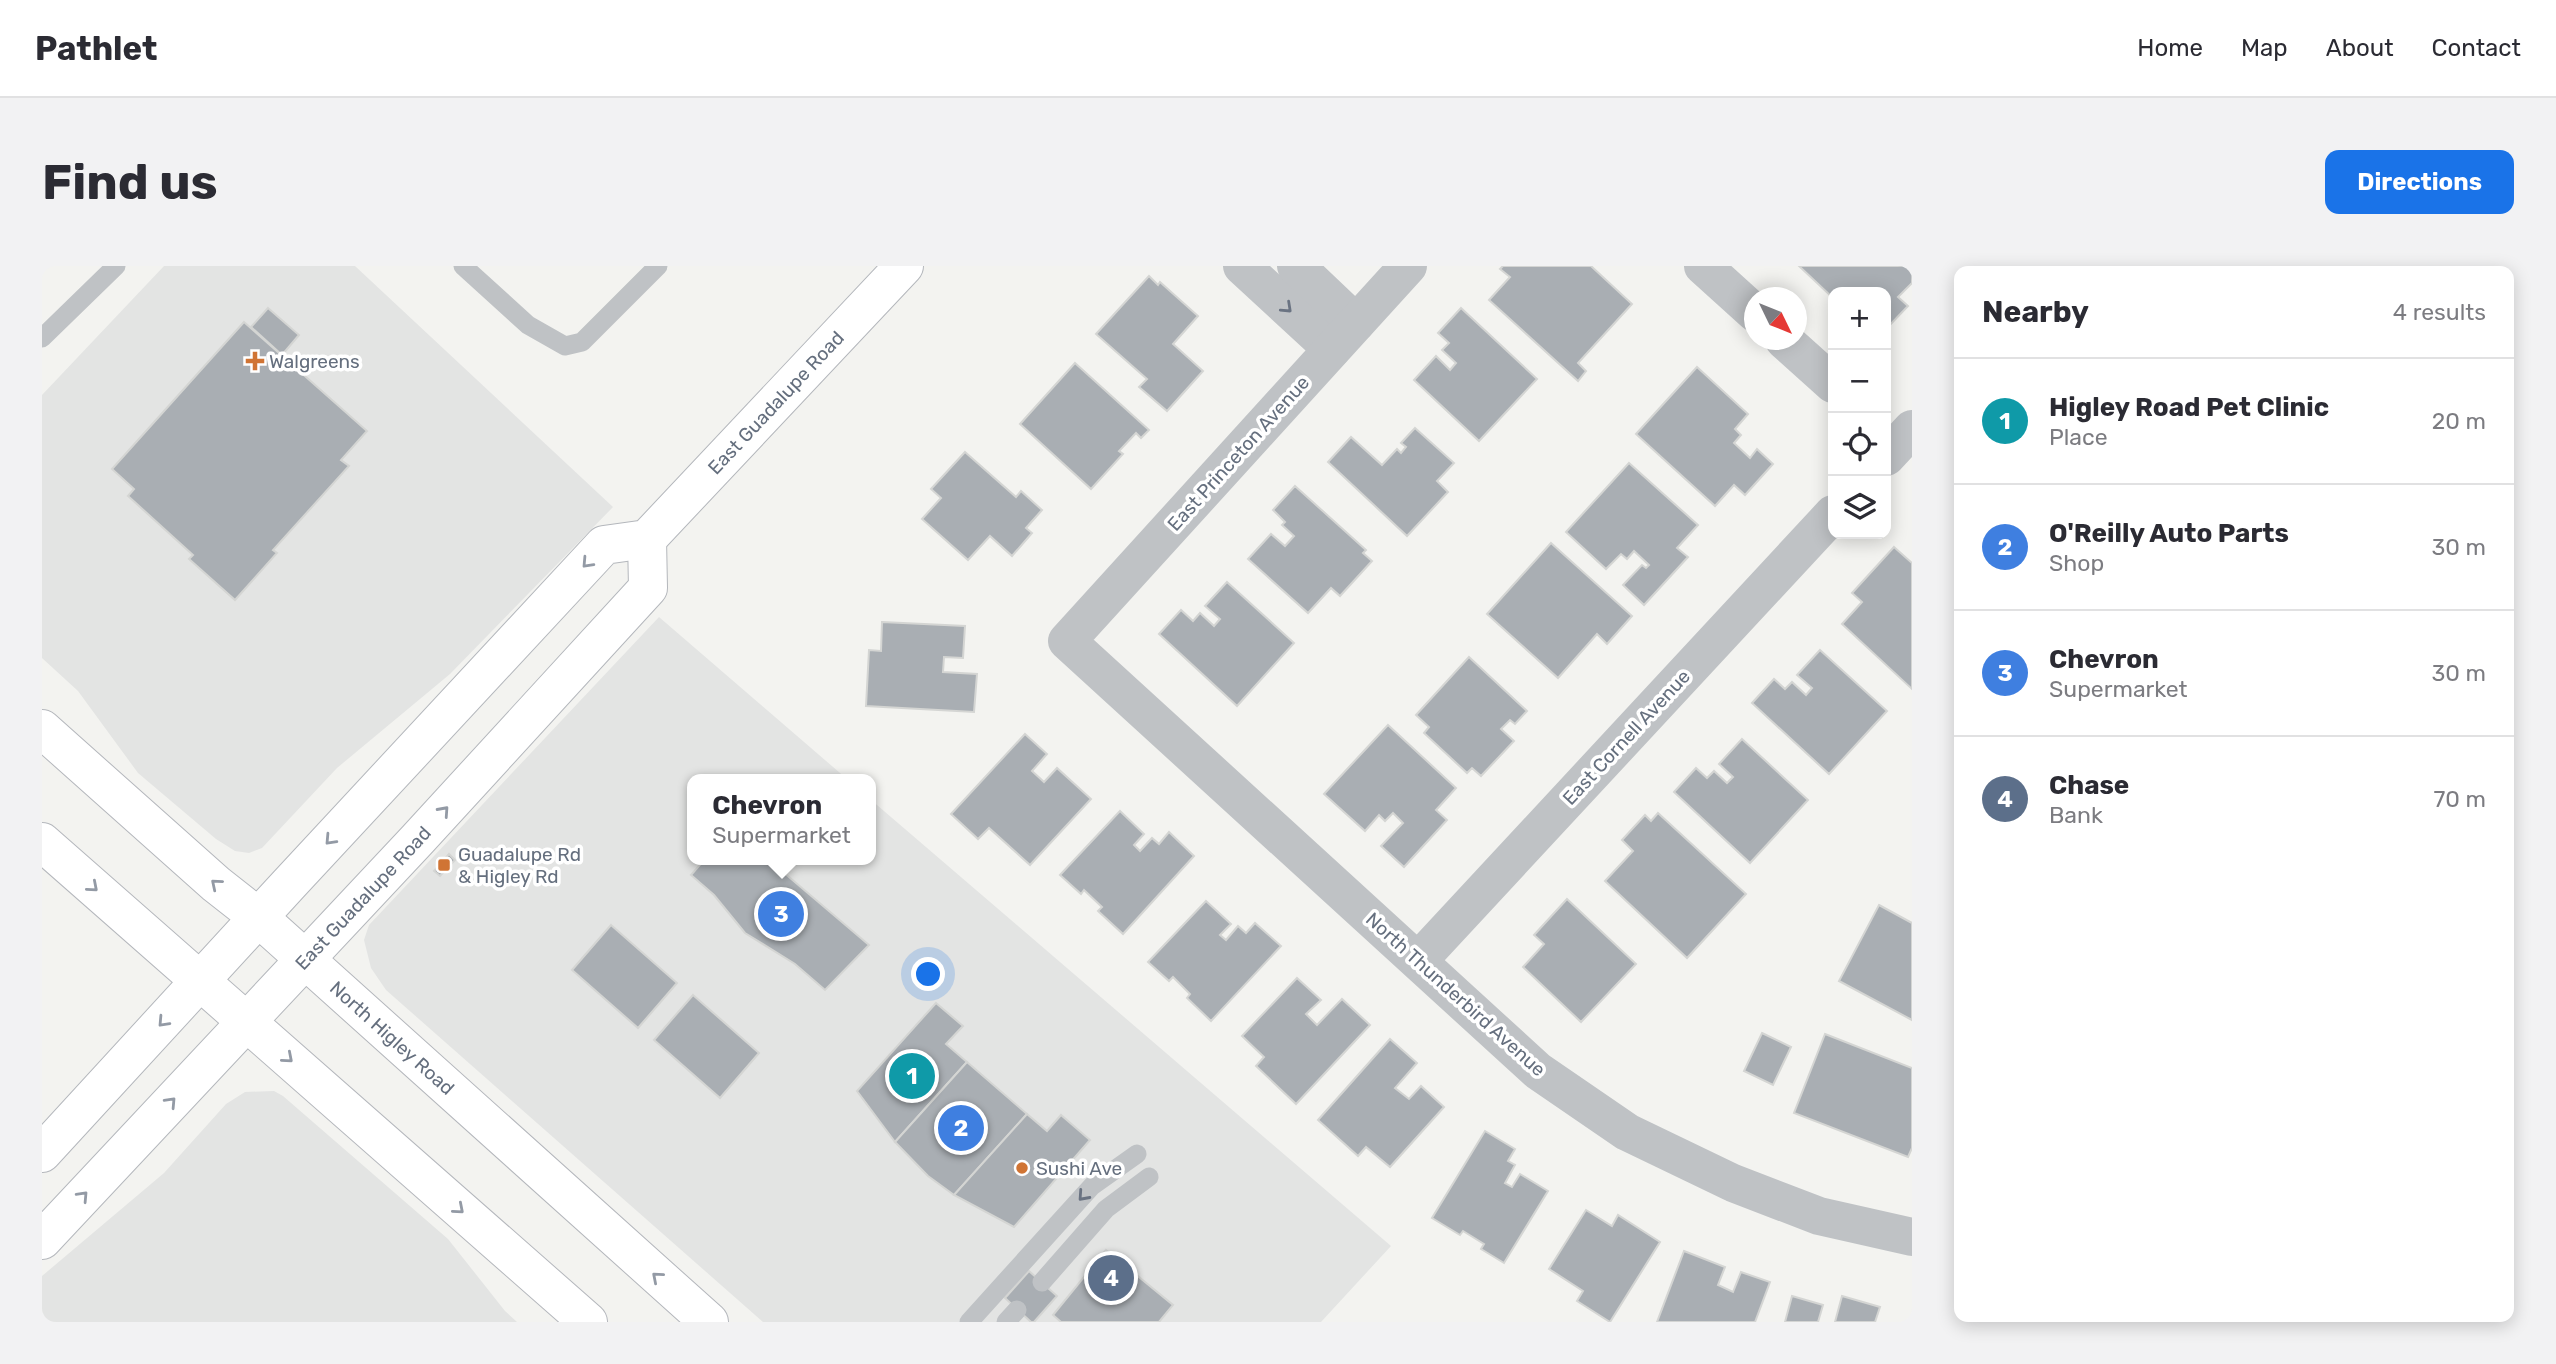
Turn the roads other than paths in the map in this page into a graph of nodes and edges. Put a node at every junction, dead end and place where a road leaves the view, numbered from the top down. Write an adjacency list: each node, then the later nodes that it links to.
1 (116, 266): 11 (lane)
2 (463, 266): 3 (lane)
3 (658, 266)
4 (904, 266): 15 (main road, East Guadalupe Road)
5 (1242, 266): 10 (street, one-way to 10)
6 (1296, 266): 10 (street)
7 (1408, 266): 10 (street, East Princeton Avenue)
8 (1703, 266): 9 (street)
9 (1744, 303)
10 (1344, 336): 16 (street, East Princeton Avenue)
11 (42, 338)
12 (1795, 350): 13 (street)
13 (1828, 380)
14 (1828, 519): 21 (street, East Cornell Avenue)
15 (647, 539): 19 (main road, one-way to 19); 20 (main road, East Guadalupe Road, one-way to 15)
16 (1067, 640): 21 (street, North Thunderbird Avenue)
17 (42, 729): 19 (main road, North Higley Road, one-way to 17)
18 (42, 842): 22 (main road, one-way to 22)
19 (258, 917): 20 (main road, North Higley Road); 22 (main road)
20 (305, 960): 23 (main road, East Guadalupe Road); 31 (main road, North Higley Road, one-way to 20)
21 (1419, 960): 27 (street, North Thunderbird Avenue)
22 (200, 981): 23 (main road); 24 (main road, one-way to 24)
23 (247, 1022): 28 (main road, East Guadalupe Road, one-way to 23); 30 (main road, one-way to 30)
24 (42, 1153)
25 (1137, 1154): 32 (lane, one-way to 32)
26 (1149, 1177): 29 (lane)
27 (1912, 1237)
28 (42, 1240)
29 (1042, 1282)
30 (588, 1322)
31 (709, 1322)
32 (969, 1322)

